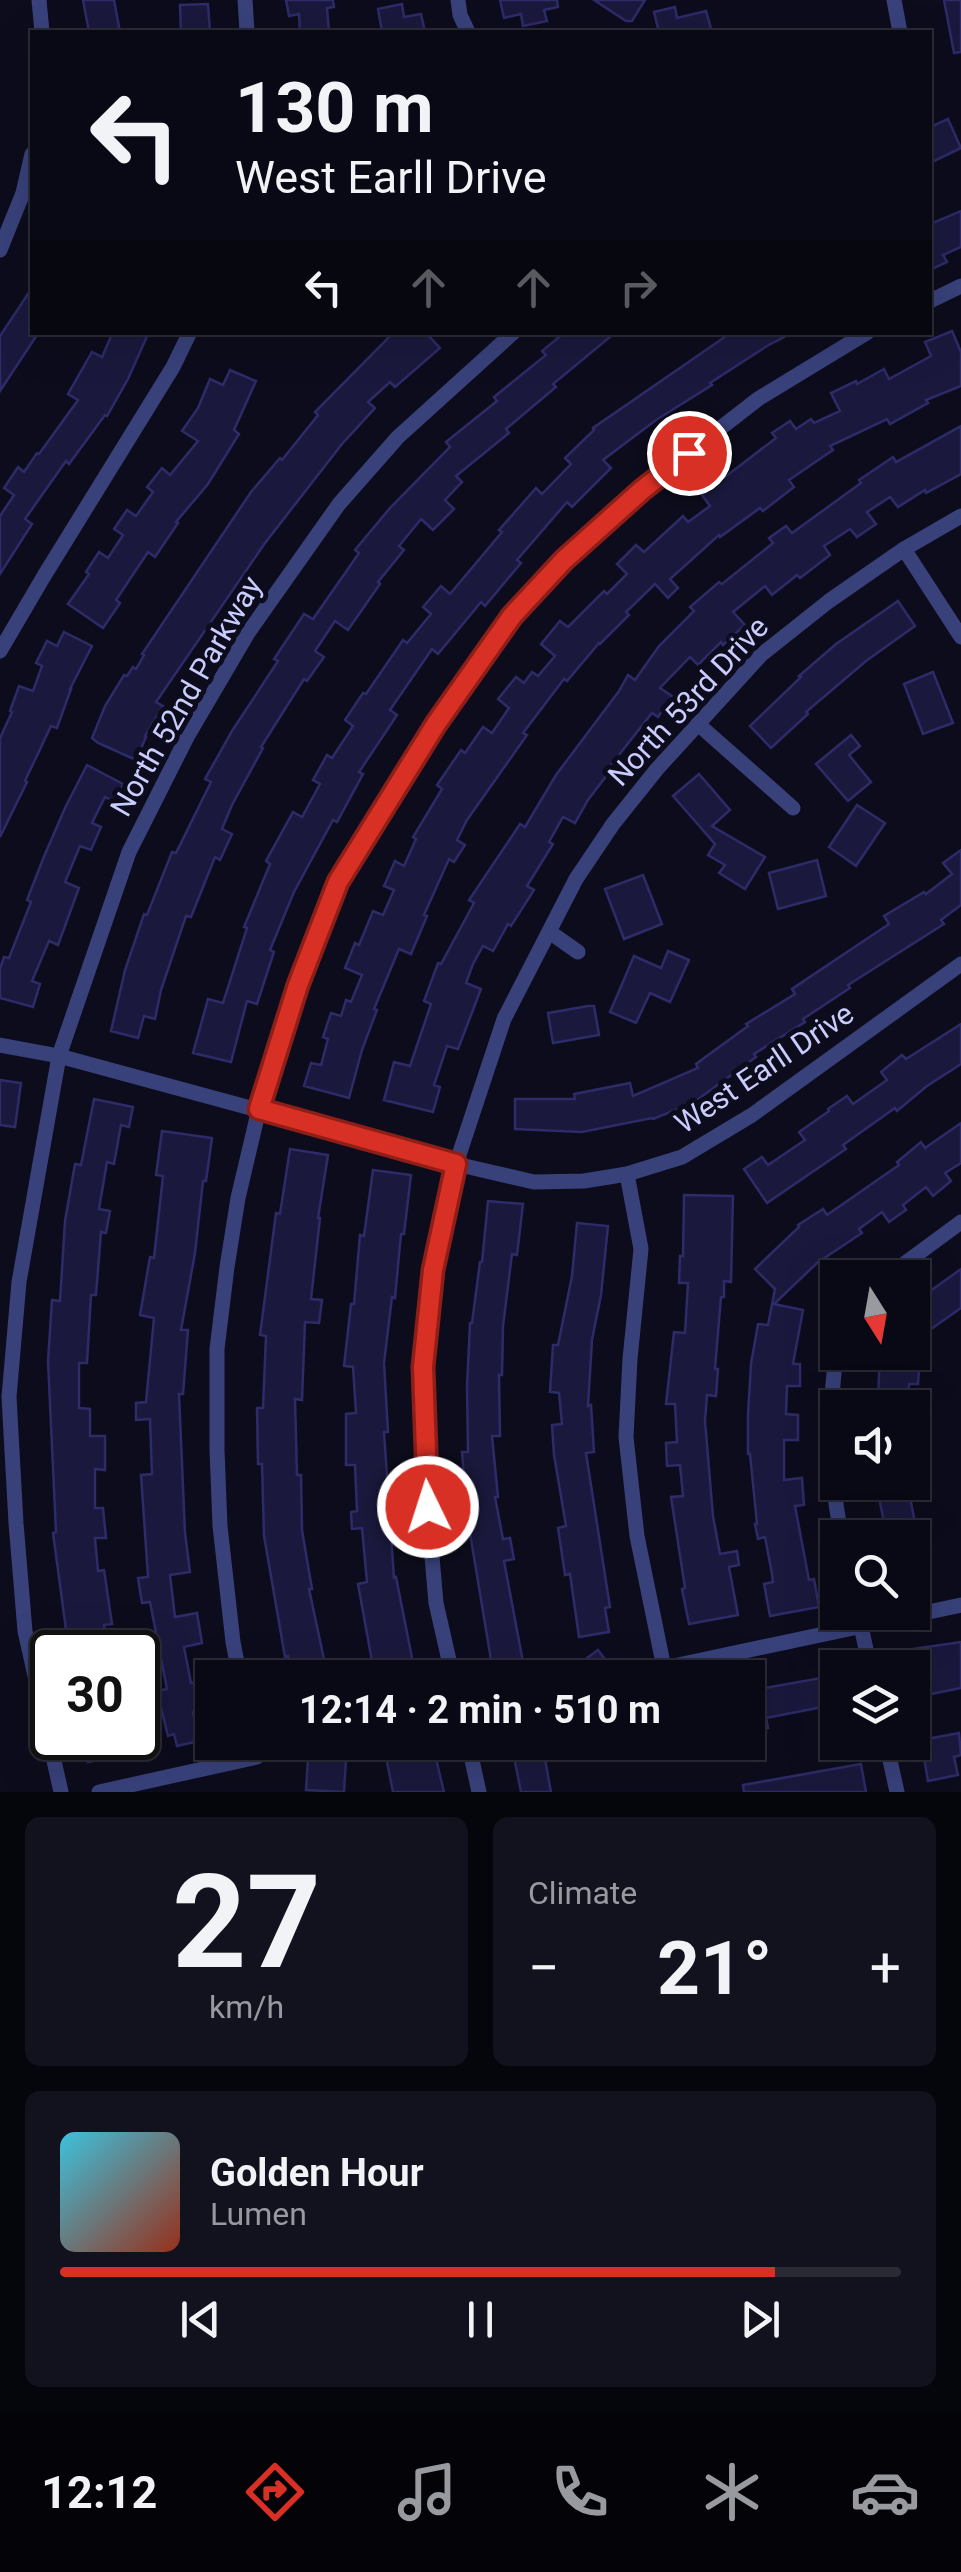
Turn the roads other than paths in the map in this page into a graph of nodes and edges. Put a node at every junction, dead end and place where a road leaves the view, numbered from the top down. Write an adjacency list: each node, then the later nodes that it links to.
1 (39, 0): 5 (street)
2 (246, 0): 6 (street)
3 (458, 0): 7 (street)
4 (894, 0): 8 (street)
5 (42, 30)
6 (247, 30)
7 (467, 30)
8 (900, 30)
9 (30, 163): 10 (street)
10 (0, 250)
11 (961, 286): 12 (street)
12 (932, 300)
13 (189, 335): 19 (street)
14 (511, 335): 26 (street, North 52nd Parkway)
15 (863, 335): 27 (street)
16 (961, 516): 17 (street, North 53rd Drive)
17 (904, 549): 18 (street); 20 (street, North 53rd Drive)
18 (961, 637)
19 (0, 652)
20 (698, 724): 21 (street); 22 (street, North 53rd Drive)
21 (792, 808)
22 (550, 933): 23 (street); 28 (street, North 53rd Drive)
23 (578, 952)
24 (961, 964): 29 (street, West Earll Drive)
25 (0, 1044): 26 (street, West Earll Drive)
26 (59, 1056): 27 (street, West Earll Drive); 33 (street, North 52nd Parkway)
27 (259, 1109): 28 (street, West Earll Drive); 39 (street)
28 (456, 1164): 29 (street, West Earll Drive); 40 (street, North 53rd Drive)
29 (627, 1174): 38 (street)
30 (961, 1222): 31 (street)
31 (909, 1260)
32 (0, 1279): 33 (street)
33 (19, 1282): 44 (street, North 52nd Parkway)
34 (836, 1370): 35 (street)
35 (838, 1520)
36 (961, 1605): 37 (street)
37 (930, 1609)
38 (820, 1629)
39 (236, 1660)
40 (449, 1660)
41 (218, 1760): 45 (street)
42 (472, 1760): 46 (street)
43 (890, 1760): 47 (street)
44 (61, 1792)
45 (99, 1792)
46 (479, 1792)
47 (897, 1792)

